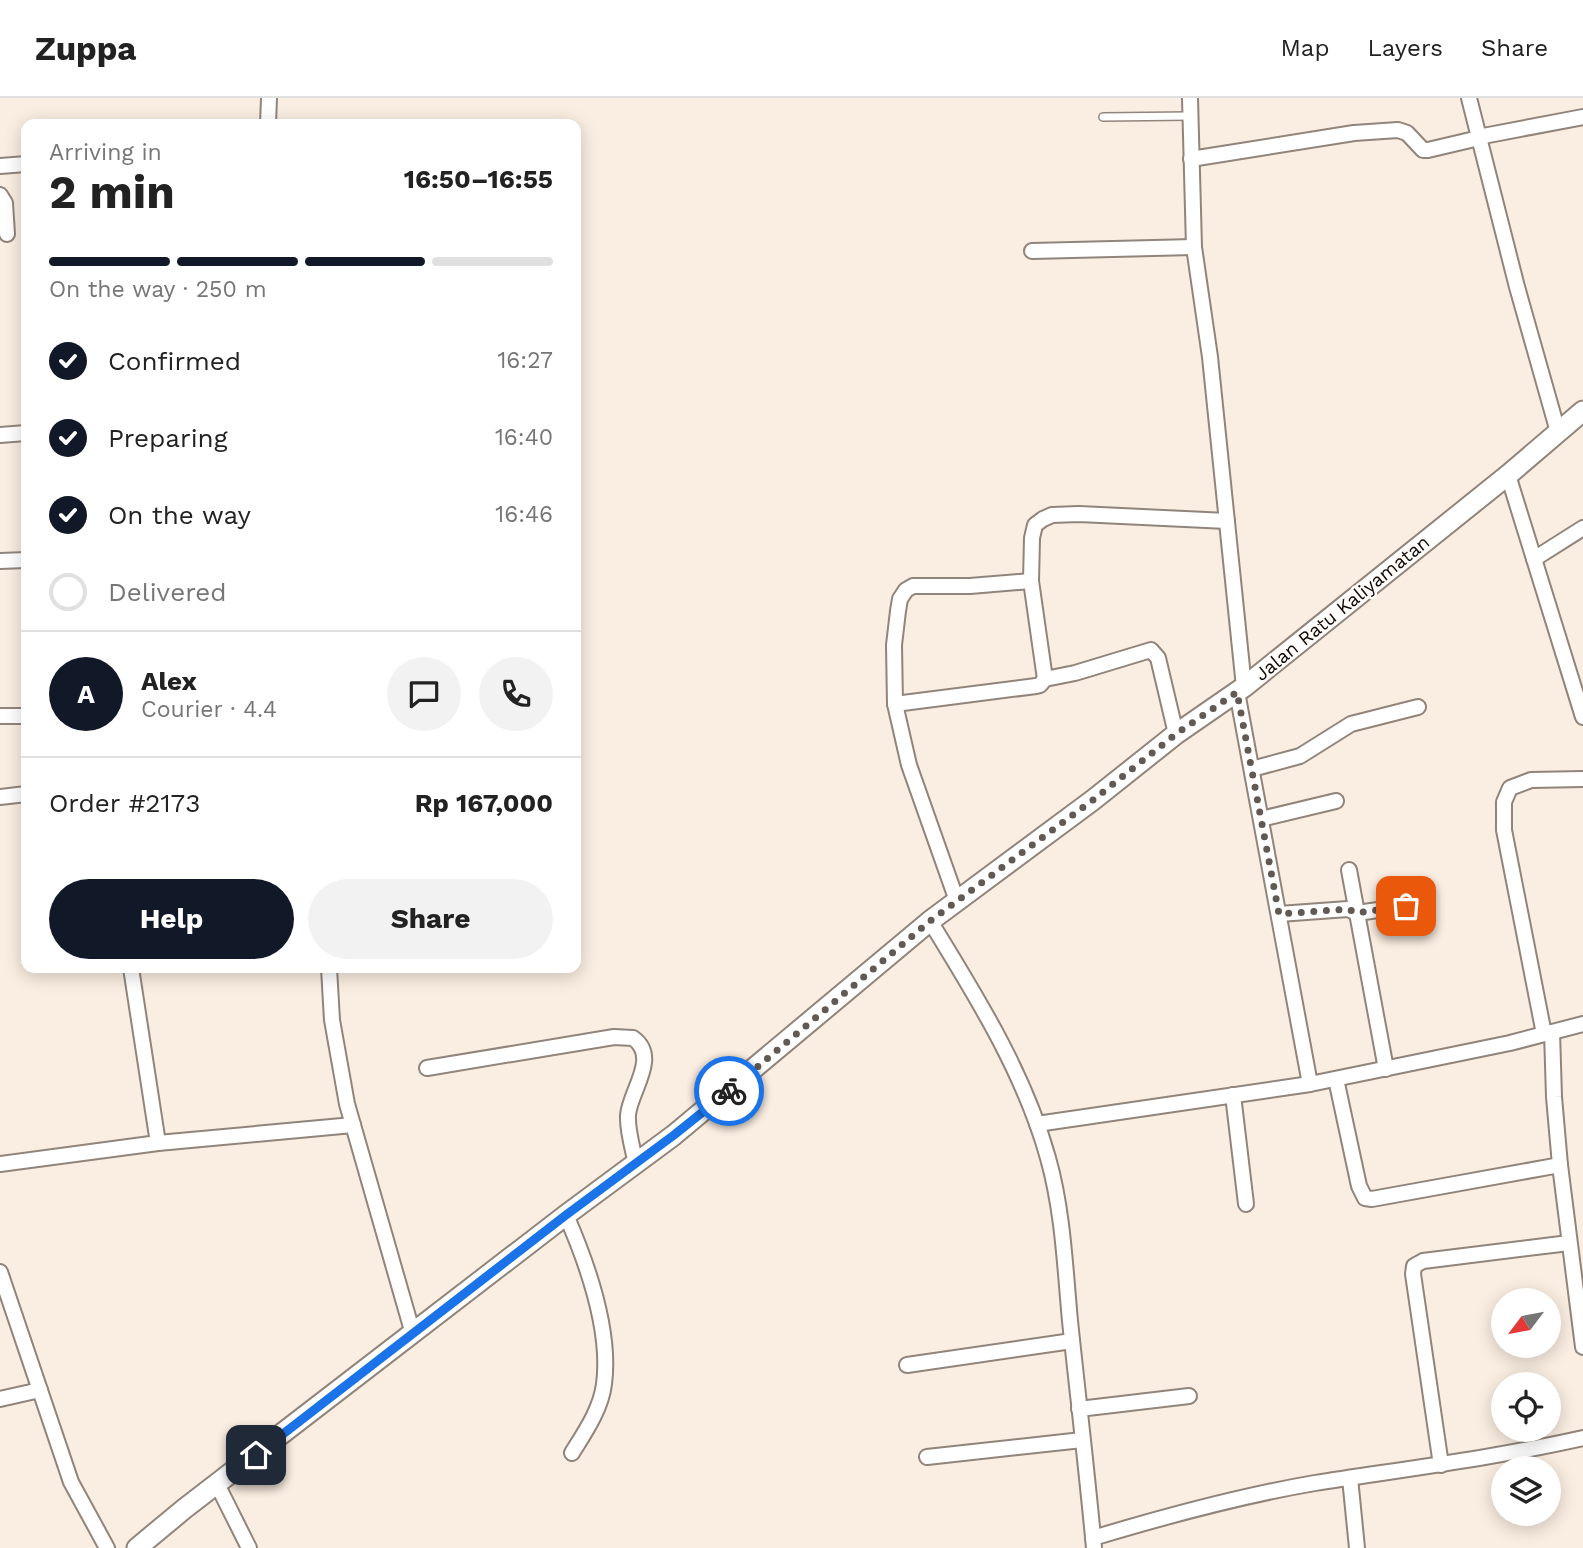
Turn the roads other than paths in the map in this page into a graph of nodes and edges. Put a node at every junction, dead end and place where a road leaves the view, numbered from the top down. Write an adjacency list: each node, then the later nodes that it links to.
1 (269, 98): 7 (street)
2 (1190, 98): 4 (street)
3 (1469, 98): 8 (street)
4 (1190, 116): 5 (lane); 9 (street)
5 (1103, 117)
6 (1583, 117): 8 (street)
7 (268, 119)
8 (1479, 138): 9 (street); 17 (street)
9 (1191, 159): 14 (street)
10 (21, 164): 11 (street)
11 (0, 166)
12 (0, 195): 13 (street)
13 (7, 234)
14 (1194, 247): 15 (street); 21 (street)
15 (1032, 251)
16 (1583, 411): 17 (main road, Jalan Ratu Kaliyamatan)
17 (1558, 432): 20 (main road, Jalan Ratu Kaliyamatan)
18 (21, 433): 19 (street)
19 (0, 435)
20 (1508, 475): 23 (street); 28 (main road, Jalan Ratu Kaliyamatan)
21 (1227, 521): 26 (street); 28 (street)
22 (1583, 528): 23 (street)
23 (1534, 559): 31 (street)
24 (21, 560): 25 (street)
25 (0, 561)
26 (1031, 581): 27 (street); 29 (street)
27 (1045, 678): 29 (street); 34 (street)
28 (1240, 689): 34 (main road, Jalan Ratu Kaliyamatan); 35 (street)
29 (895, 704): 42 (street)
30 (1418, 707): 35 (street)
31 (1581, 707)
32 (0, 716): 33 (street)
33 (21, 716)
34 (1176, 734): 42 (main road, Jalan Ratu Kaliyamatan)
35 (1252, 769): 40 (street)
36 (1583, 779): 50 (street)
37 (21, 795): 38 (street)
38 (0, 797)
39 (1336, 800): 40 (street)
40 (1261, 819): 45 (street)
41 (1349, 870): 44 (street)
42 (957, 901): 46 (main road, Jalan Ratu Kaliyamatan)
43 (1406, 906): 44 (street)
44 (1357, 913): 45 (street); 52 (street)
45 (1279, 914): 54 (street)
46 (930, 921): 56 (street); 60 (main road, Jalan Ratu Kaliyamatan)
47 (132, 973): 58 (street)
48 (329, 973): 57 (street)
49 (1583, 1024): 50 (street)
50 (1548, 1033): 52 (street); 61 (street)
51 (427, 1068): 60 (street)
52 (1386, 1069): 53 (street)
53 (1336, 1079): 54 (street); 61 (street)
54 (1310, 1084): 55 (street)
55 (1233, 1095): 56 (street); 62 (street)
56 (1037, 1124): 67 (street)
57 (352, 1125): 58 (street); 66 (street)
58 (158, 1143): 59 (street)
59 (0, 1164)
60 (636, 1164): 63 (main road, Jalan Ratu Kaliyamatan)
61 (1560, 1165): 64 (street)
62 (1246, 1204)
63 (566, 1215): 66 (main road, Jalan Ratu Kaliyamatan); 76 (street)
64 (1569, 1243): 68 (street); 78 (street)
65 (0, 1272): 70 (street)
66 (413, 1334): 80 (main road, Jalan Ratu Kaliyamatan)
67 (1072, 1341): 69 (street); 73 (street)
68 (1583, 1347)
69 (906, 1365)
70 (40, 1390): 72 (street); 82 (street)
71 (1189, 1396): 73 (street)
72 (0, 1399)
73 (1079, 1409): 75 (street)
74 (1583, 1438): 78 (street)
75 (1082, 1440): 77 (street); 81 (street)
76 (572, 1453)
77 (927, 1457)
78 (1441, 1465): 79 (street)
79 (1350, 1478): 81 (street); 85 (street)
80 (217, 1484): 83 (main road, Jalan Ratu Kaliyamatan); 84 (street)
81 (1093, 1543)
82 (107, 1548)
83 (136, 1548)
84 (249, 1548)
85 (1357, 1548)

